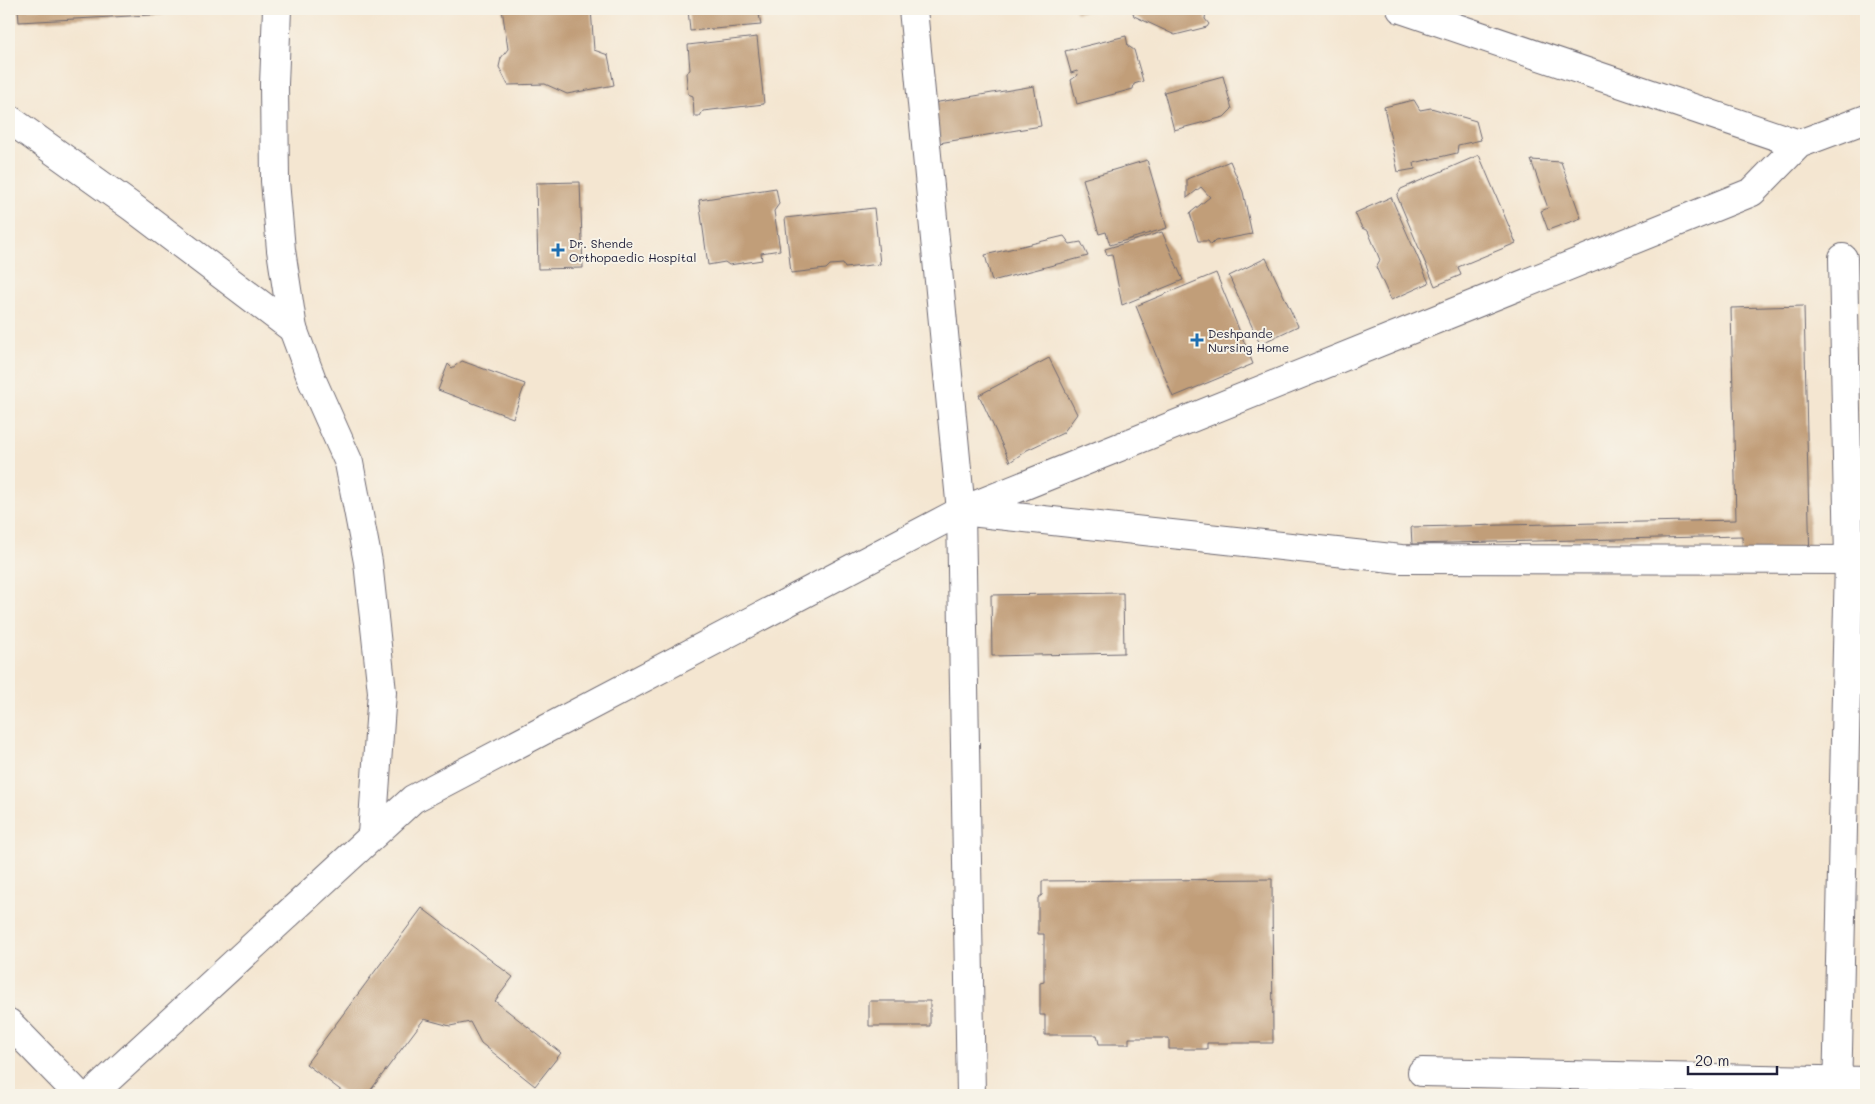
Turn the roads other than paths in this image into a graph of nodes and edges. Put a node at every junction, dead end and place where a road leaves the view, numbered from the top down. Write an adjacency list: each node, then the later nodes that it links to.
1 (277, 9): 8 (main road)
2 (913, 9): 9 (main road)
3 (1411, 10): 6 (main road)
4 (9, 119): 8 (main road)
5 (1866, 119): 6 (main road)
6 (1799, 144): 9 (main road)
7 (1843, 258): 10 (main road)
8 (292, 329): 11 (main road)
9 (961, 511): 10 (main road); 11 (main road); 18 (main road)
10 (1857, 560): 15 (main road)
11 (372, 836): 17 (main road)
12 (9, 1023): 16 (main road)
13 (1422, 1072): 15 (main road)
14 (1866, 1082): 15 (main road)
15 (1837, 1088)
16 (79, 1095)
17 (91, 1095)
18 (971, 1095)

